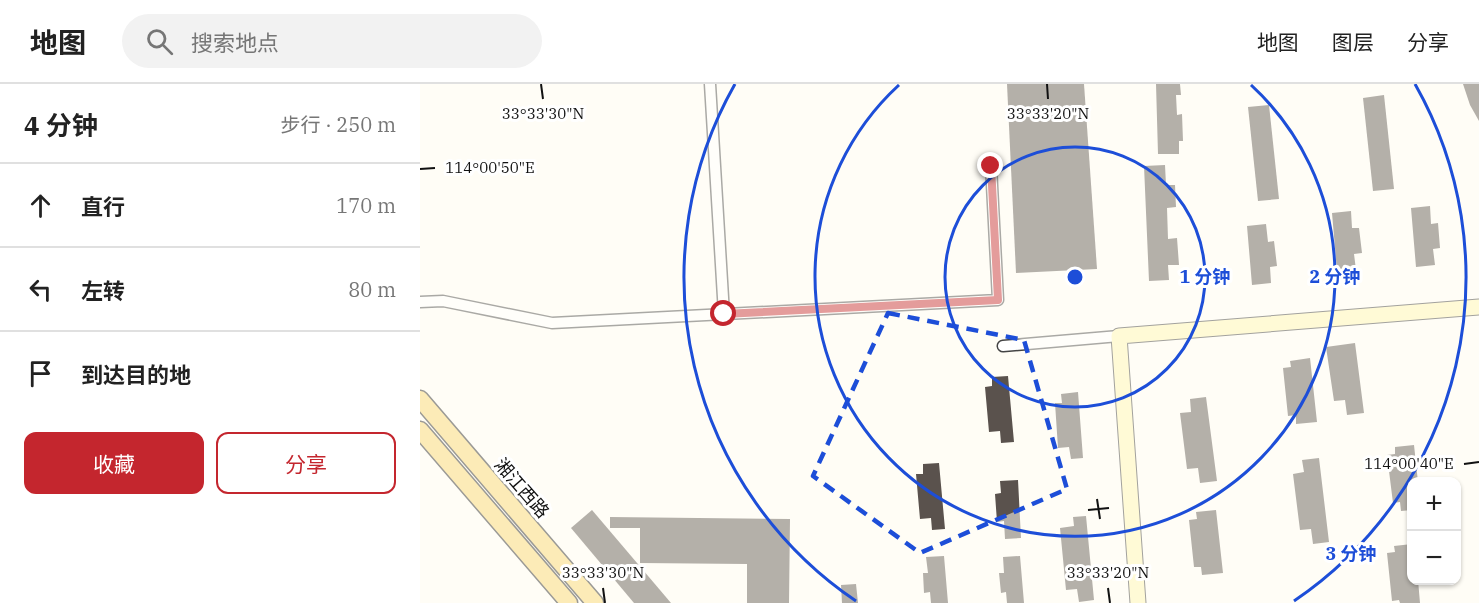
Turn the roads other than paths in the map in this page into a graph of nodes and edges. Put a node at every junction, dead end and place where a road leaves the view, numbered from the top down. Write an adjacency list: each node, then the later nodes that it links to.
1 (710, 84): 5 (street)
2 (991, 166): 5 (street)
3 (420, 302): 5 (street)
4 (1479, 307): 6 (street)
5 (724, 314)
6 (1119, 336): 7 (street); 12 (street)
7 (1002, 346)
8 (420, 399): 11 (main road, 湘江西路)
9 (422, 435): 10 (main road)
10 (569, 603)
11 (595, 603)
12 (1138, 603)

